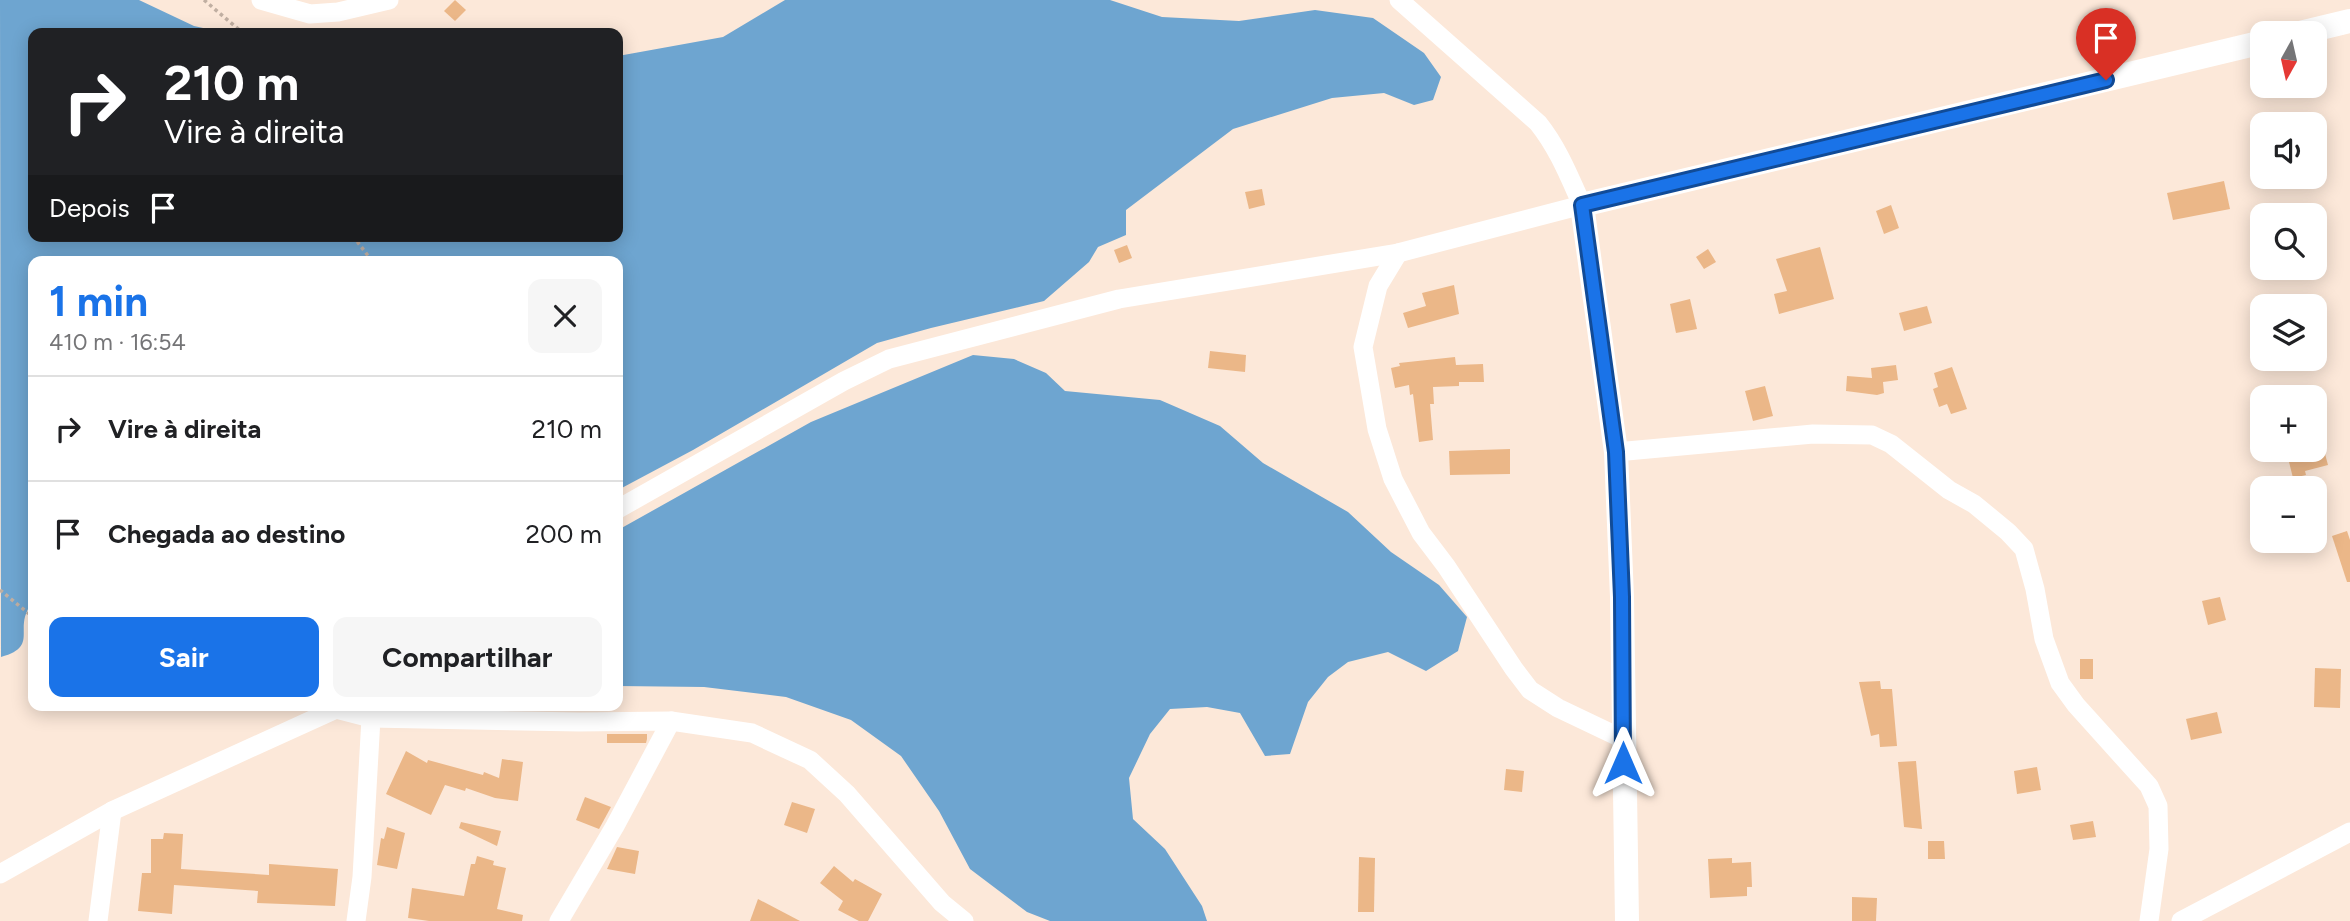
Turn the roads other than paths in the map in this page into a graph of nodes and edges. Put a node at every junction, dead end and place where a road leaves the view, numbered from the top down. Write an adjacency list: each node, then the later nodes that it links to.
1 (261, 0): 2 (street)
2 (389, 0)
3 (1399, 0): 7 (street)
4 (2350, 21): 5 (main road)
5 (2328, 26)
6 (2250, 45): 7 (main road)
7 (1582, 205): 8 (street); 9 (main road)
8 (1398, 253): 10 (street); 15 (street)
9 (1616, 452): 15 (main road); 24 (street)
10 (623, 506)
11 (329, 711): 16 (street)
12 (350, 711): 13 (street)
13 (371, 718): 14 (street); 20 (street)
14 (671, 721): 21 (street); 22 (street)
15 (1623, 739): 23 (main road)
16 (112, 811): 18 (street); 19 (street)
17 (2350, 832): 25 (street)
18 (0, 874)
19 (98, 921)
20 (356, 921)
21 (559, 921)
22 (964, 921)
23 (1627, 921)
24 (2149, 921)
25 (2181, 921)

